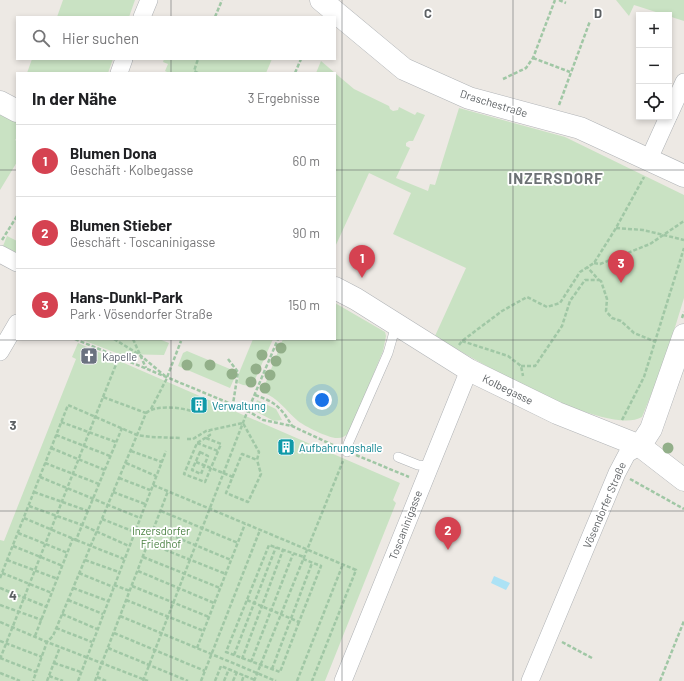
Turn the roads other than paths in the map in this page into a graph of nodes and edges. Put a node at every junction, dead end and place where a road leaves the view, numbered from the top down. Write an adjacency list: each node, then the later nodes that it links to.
1 (149, 0): 3 (street)
2 (321, 0): 11 (main road, Draschestraße)
3 (142, 16)
4 (124, 60): 5 (street)
5 (119, 72)
6 (684, 82): 8 (street)
7 (0, 102): 9 (main road)
8 (672, 108)
9 (16, 110)
10 (666, 120): 11 (street)
11 (649, 159): 12 (main road, Draschestraße)
12 (684, 176)
13 (0, 254): 14 (street)
14 (16, 262)
15 (336, 289): 17 (main road, Kolbegasse)
16 (16, 325): 19 (street)
17 (396, 325): 20 (main road, Kolbegasse); 22 (lane)
18 (683, 327): 21 (main road, Vösendorfer Straße)
19 (0, 352)
20 (464, 367): 21 (main road, Kolbegasse); 24 (street, Toscaninigasse)
21 (640, 446): 25 (main road, Kolbegasse); 27 (street, Vösendorfer Straße)
22 (348, 452)
23 (398, 457): 24 (lane)
24 (428, 466): 26 (street, Toscaninigasse)
25 (684, 480)
26 (343, 681)
27 (530, 681)

